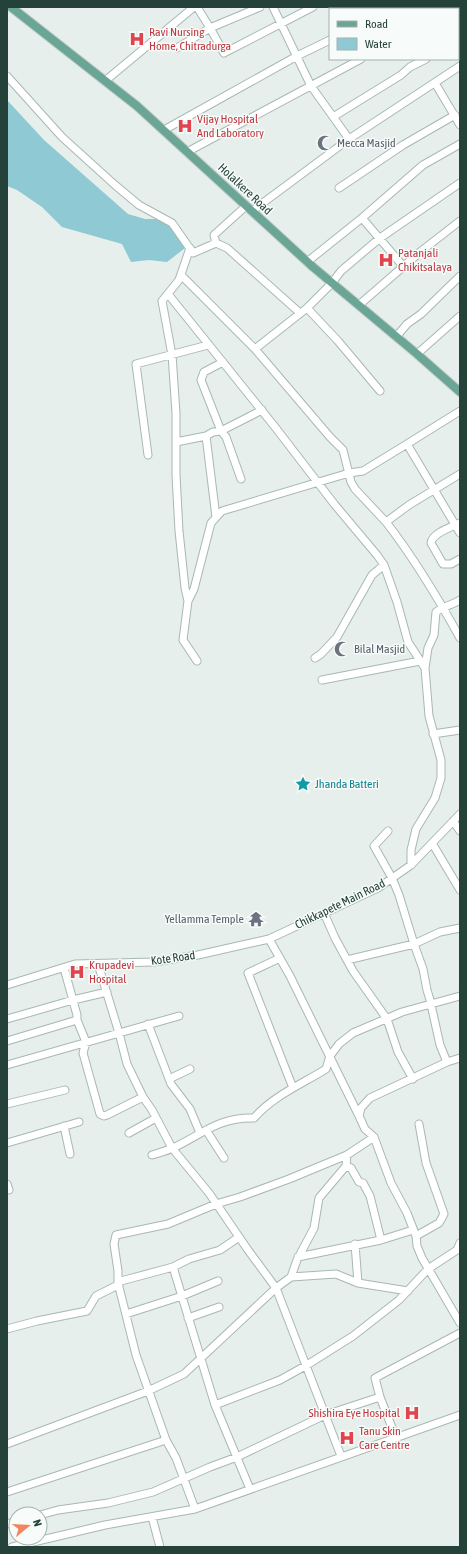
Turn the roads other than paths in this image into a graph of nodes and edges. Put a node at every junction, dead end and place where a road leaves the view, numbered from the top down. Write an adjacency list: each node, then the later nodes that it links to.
1 (11, 7): 16 (main road, Holalkere Road)
2 (194, 7): 16 (street)
3 (197, 7): 8 (street)
4 (260, 7): 8 (street)
5 (273, 7): 7 (street)
6 (313, 7): 7 (street)
7 (281, 24): 8 (street); 11 (street)
8 (210, 28): 10 (street)
9 (329, 40): 11 (street)
10 (177, 48)
11 (297, 56): 18 (street); 22 (street)
12 (359, 60): 18 (street)
13 (424, 60): 20 (street)
14 (460, 66): 17 (street)
15 (7, 76): 33 (street)
16 (105, 81): 22 (main road, Holalkere Road)
17 (435, 82): 19 (street); 23 (street)
18 (311, 86): 20 (street); 25 (street)
19 (455, 115): 21 (street); 27 (street)
20 (333, 117): 23 (street)
21 (460, 125)
22 (164, 130): 25 (main road, Holalkere Road)
23 (349, 139): 28 (street)
24 (460, 144): 29 (street)
25 (187, 152): 28 (main road, Holalkere Road)
26 (460, 183): 31 (street)
27 (339, 188)
28 (249, 209): 32 (street); 34 (main road, Holalkere Road)
29 (362, 218): 31 (street); 34 (street)
30 (460, 221): 35 (street)
31 (380, 238): 35 (street); 38 (street)
32 (216, 243): 33 (street); 42 (street)
33 (190, 248): 36 (street)
34 (307, 262): 38 (main road, Holalkere Road)
35 (403, 266): 40 (street)
36 (181, 275): 39 (street); 46 (street)
37 (460, 276): 44 (street)
38 (332, 283): 40 (main road, Holalkere Road); 41 (street)
39 (168, 294): 45 (street); 48 (street)
40 (358, 305): 44 (main road, Holalkere Road)
41 (307, 308): 42 (street); 50 (street)
42 (300, 313): 46 (street)
43 (460, 316): 47 (street)
44 (396, 337): 47 (main road, Holalkere Road)
45 (208, 345): 48 (street); 49 (street)
46 (255, 349): 59 (street)
47 (417, 354): 51 (main road, Holalkere Road)
48 (172, 355): 56 (street); 58 (street)
49 (223, 362): 52 (street); 54 (street)
50 (380, 391)
51 (460, 392)
52 (262, 410): 54 (street); 62 (street)
53 (460, 411): 57 (street)
54 (221, 431): 55 (street); 61 (street)
55 (206, 436): 56 (street); 64 (street)
56 (176, 442): 71 (street)
57 (407, 444): 59 (street); 63 (street)
58 (148, 455)
59 (349, 473): 62 (street); 65 (street)
60 (460, 474): 63 (street)
61 (241, 479)
62 (318, 482): 64 (street); 69 (street)
63 (434, 491): 65 (street); 66 (street)
64 (216, 517): 71 (street)
65 (386, 522): 72 (street)
66 (458, 524): 67 (street); 68 (street)
67 (460, 533)
68 (460, 559)
69 (384, 565): 74 (street); 76 (street)
70 (460, 600): 72 (street)
71 (188, 601): 75 (street)
72 (443, 606): 73 (street); 77 (street)
73 (460, 638)
74 (315, 658)
75 (197, 661)
76 (420, 661): 77 (street); 78 (street)
77 (426, 668): 80 (street)
78 (322, 680)
79 (460, 730): 80 (street)
80 (433, 734): 86 (street)
81 (460, 814): 82 (street, Chikkapete Main Road)
82 (453, 821): 84 (street); 85 (street, Chikkapete Main Road)
83 (388, 831): 87 (street)
84 (460, 831)
85 (432, 844): 86 (street, Chikkapete Main Road); 88 (street)
86 (411, 865): 87 (street, Chikkapete Main Road)
87 (392, 878): 89 (street, Chikkapete Main Road); 92 (street)
88 (460, 890)
89 (324, 913): 91 (street, Chikkapete Main Road); 94 (street)
90 (460, 928): 92 (street)
91 (269, 939): 93 (street); 95 (street, Kote Road)
92 (414, 944): 94 (street); 101 (street)
93 (280, 958): 110 (street); 117 (street)
94 (347, 960): 104 (street)
95 (98, 964): 96 (street, Kote Road); 98 (street)
96 (64, 968): 97 (street, Kote Road); 100 (street)
97 (7, 985)
98 (107, 992): 100 (street); 107 (street)
99 (460, 996): 101 (street)
100 (73, 1000): 103 (street); 105 (street)
101 (432, 1005): 104 (street); 112 (street)
102 (179, 1016): 106 (street)
103 (7, 1019)
104 (387, 1019): 110 (street); 116 (street)
105 (77, 1020): 108 (street); 109 (street)
106 (148, 1024): 107 (street); 115 (street)
107 (119, 1033): 109 (street); 119 (street)
108 (7, 1041)
109 (86, 1042): 113 (street); 119 (street)
110 (330, 1056): 117 (street); 121 (street)
111 (460, 1058): 112 (street)
112 (447, 1062): 116 (street)
113 (7, 1065)
114 (190, 1070): 115 (street)
115 (169, 1079): 126 (street)
116 (413, 1079): 121 (street)
117 (293, 1088): 126 (street)
118 (65, 1090): 120 (street)
119 (143, 1097): 122 (street)
120 (7, 1104)
121 (359, 1116): 128 (street)
122 (156, 1118): 127 (street); 130 (street)
123 (79, 1122): 125 (street)
124 (419, 1124): 137 (street)
125 (64, 1126): 129 (street); 131 (street)
126 (203, 1132): 130 (street); 134 (street)
127 (129, 1133)
128 (374, 1137): 133 (street); 137 (street)
129 (7, 1143)
130 (172, 1148): 132 (street); 136 (street)
131 (70, 1154)
132 (152, 1155)
133 (347, 1155): 135 (street); 136 (street)
134 (224, 1158)
135 (346, 1166): 139 (street); 142 (street)
136 (216, 1204): 138 (street); 147 (street)
137 (414, 1233): 139 (street); 144 (street)
138 (239, 1237): 143 (street); 149 (street)
139 (381, 1240): 141 (street)
140 (460, 1243): 144 (street)
141 (354, 1244): 142 (street); 148 (street)
142 (298, 1257): 145 (street)
143 (173, 1267): 147 (street); 151 (street)
144 (428, 1269): 150 (street); 155 (street)
145 (291, 1277): 148 (street); 149 (street)
146 (218, 1281): 151 (street)
147 (118, 1283): 153 (street); 156 (street)
148 (358, 1283): 150 (street)
149 (276, 1288): 158 (street); 159 (street)
150 (408, 1291): 159 (street)
151 (182, 1296): 153 (street); 154 (street)
152 (218, 1307): 154 (street)
153 (126, 1314): 160 (street)
154 (188, 1318): 158 (street)
155 (460, 1323)
156 (7, 1329)
157 (460, 1333): 161 (street)
158 (201, 1359): 160 (street); 162 (street)
159 (307, 1365): 162 (street); 163 (street)
160 (148, 1391): 166 (street); 167 (street)
161 (380, 1397): 163 (street); 165 (street)
162 (215, 1405): 169 (street)
163 (325, 1415): 168 (street); 169 (street)
164 (460, 1415): 165 (street)
165 (396, 1438): 168 (street)
166 (166, 1440): 170 (street); 172 (street)
167 (7, 1444)
168 (341, 1456): 171 (street)
169 (237, 1457): 170 (street); 171 (street)
170 (184, 1479): 173 (street); 174 (street)
171 (250, 1489): 173 (street)
172 (7, 1492)
173 (195, 1509): 175 (street)
174 (48, 1513)
175 (152, 1516): 176 (street); 177 (street)
176 (12, 1547)
177 (160, 1547)

